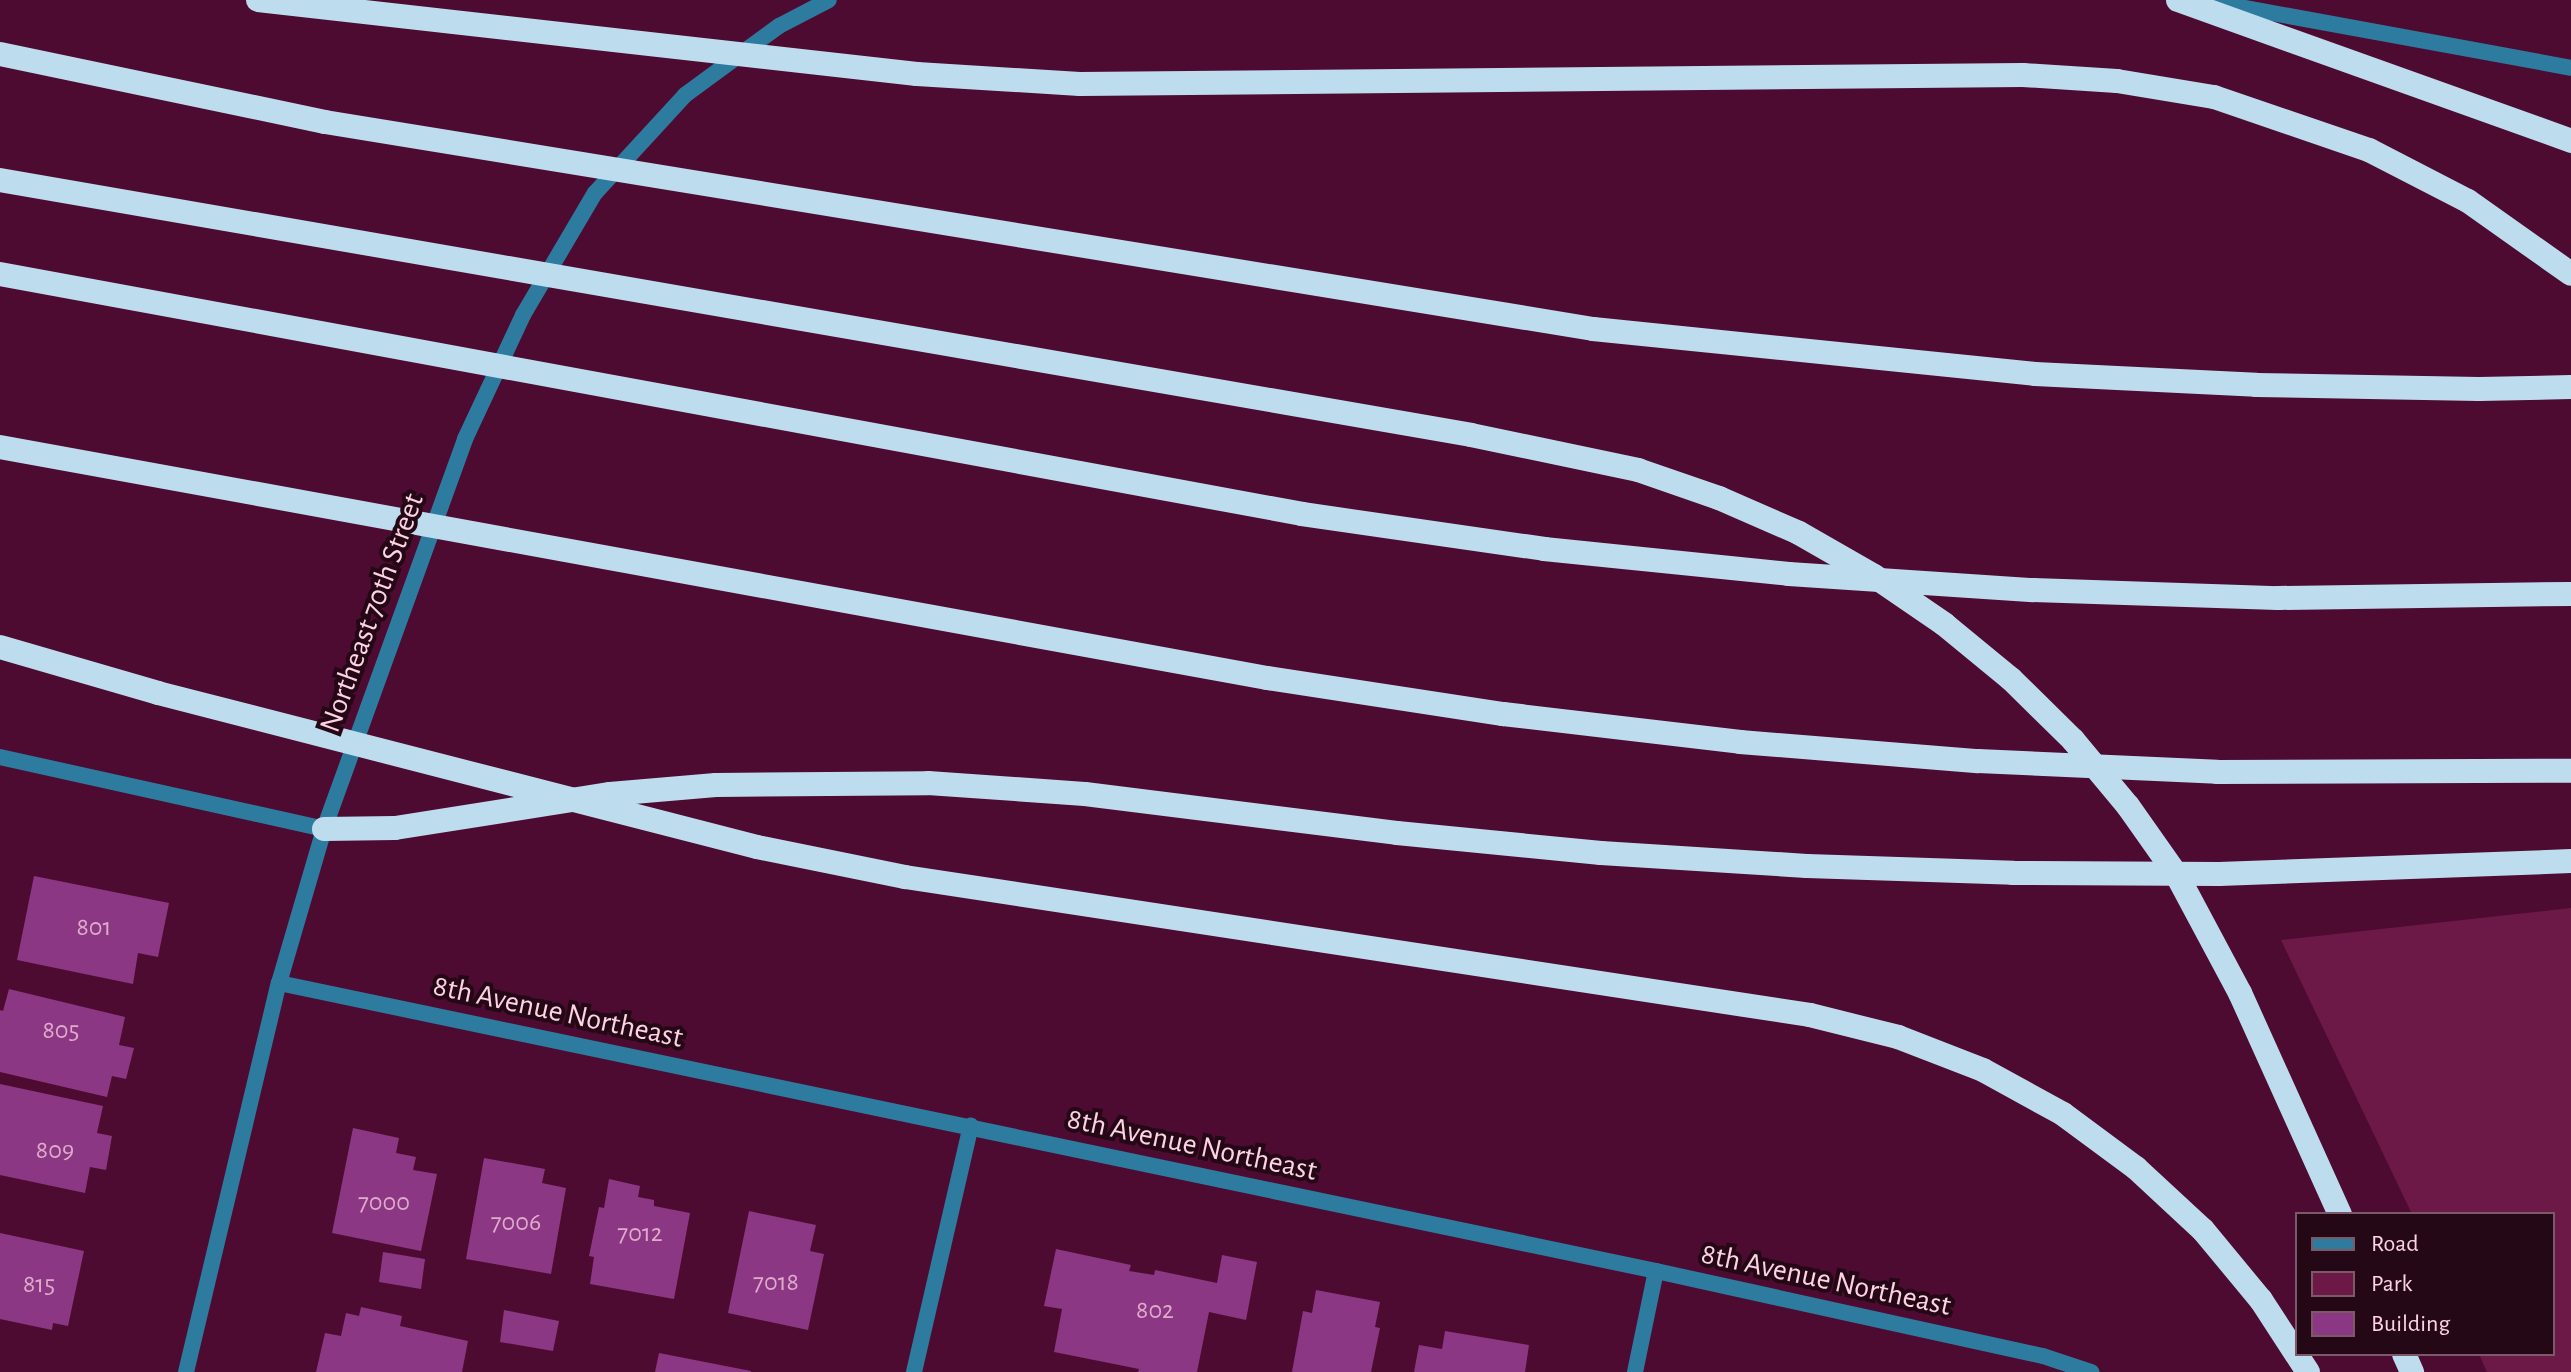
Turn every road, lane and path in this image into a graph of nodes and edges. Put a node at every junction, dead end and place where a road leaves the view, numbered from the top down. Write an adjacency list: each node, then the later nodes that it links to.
1 (258, 0): 10 (highway)
2 (829, 0): 17 (street, Northeast 70th Street)
3 (2178, 0): 7 (highway)
4 (2202, 0): 6 (street)
5 (0, 54): 11 (highway)
6 (2571, 68)
7 (2571, 141)
8 (0, 180): 21 (highway)
9 (0, 274): 13 (highway)
10 (2571, 274)
11 (2571, 387)
12 (0, 447): 16 (highway)
13 (2571, 594)
14 (0, 647): 23 (highway)
15 (0, 757): 17 (street)
16 (2571, 771)
17 (324, 829): 18 (highway); 19 (street, Northeast 70th Street)
18 (2571, 861)
19 (279, 983): 20 (street, 8th Avenue Northeast); 24 (street, Northeast 70th Street)
20 (971, 1126): 22 (street, 8th Avenue Northeast); 25 (street)
21 (2339, 1212)
22 (1656, 1271): 26 (street); 27 (street, 8th Avenue Northeast)
23 (2295, 1352)
24 (186, 1372)
25 (914, 1372)
26 (1635, 1372)
27 (2091, 1372)

